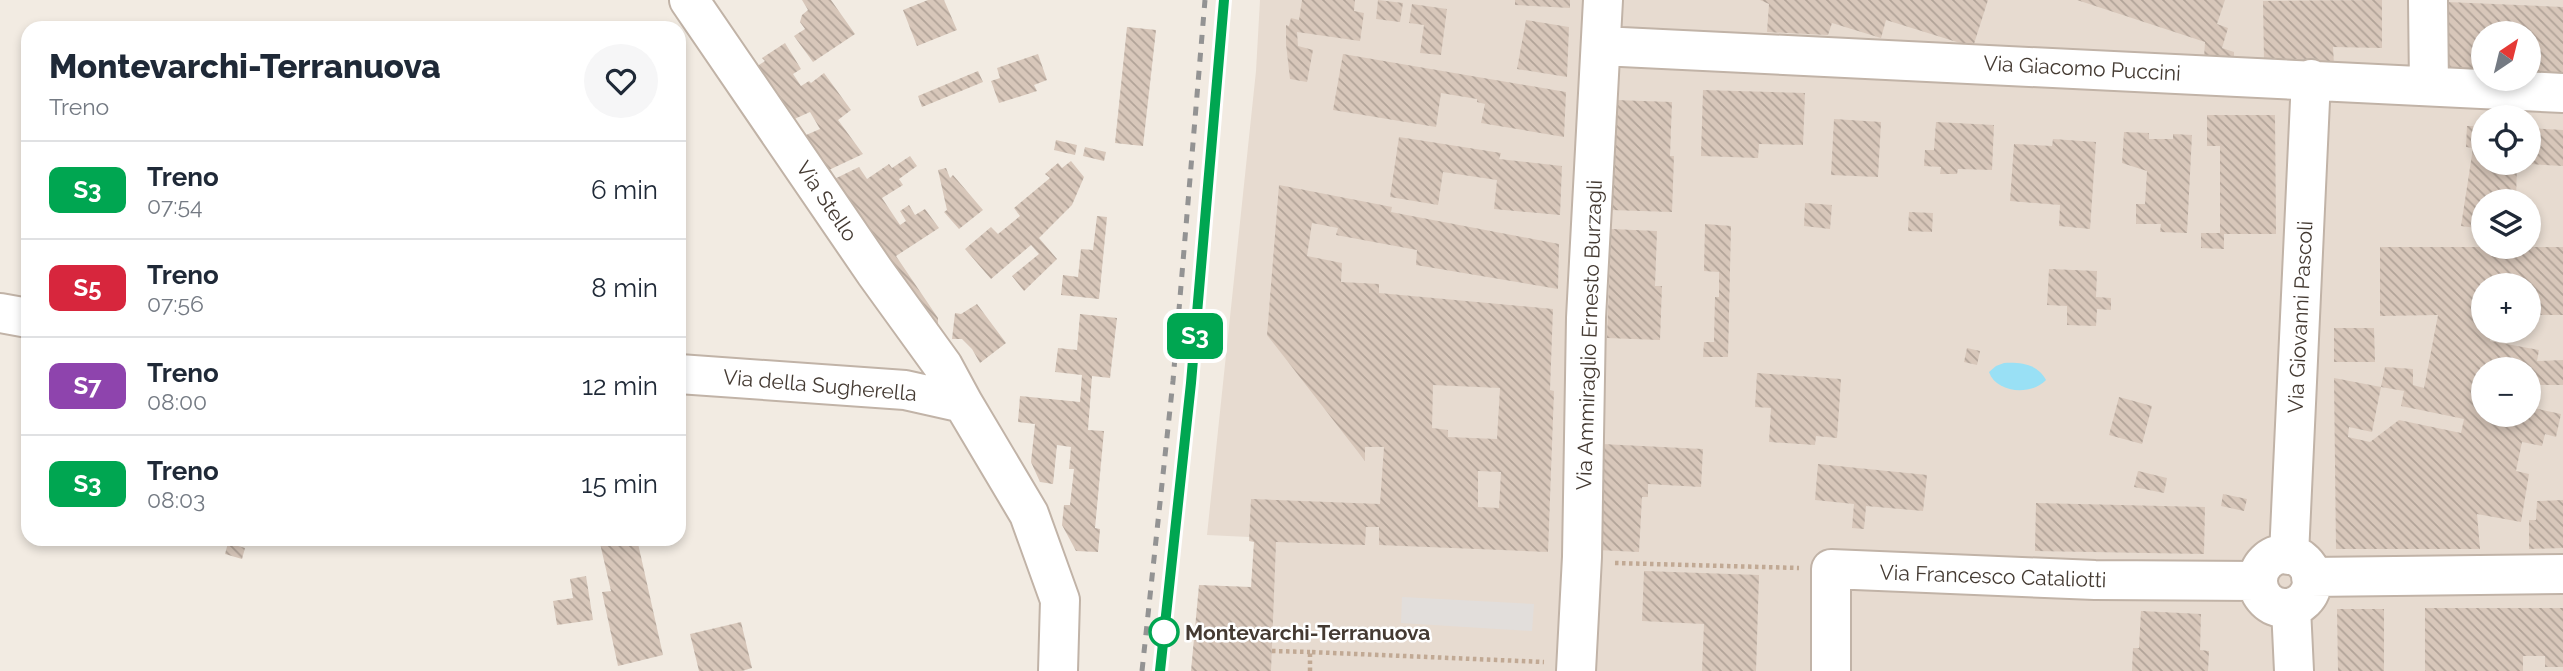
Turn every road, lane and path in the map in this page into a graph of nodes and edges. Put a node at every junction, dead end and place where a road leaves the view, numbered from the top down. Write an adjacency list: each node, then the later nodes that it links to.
1 (689, 0): 11 (street, Via Stello)
2 (1603, 0): 4 (street, Via Ammiraglio Ernesto Burzagli)
3 (2428, 0): 6 (street)
4 (1601, 46): 5 (street, Via Giacomo Puccini); 18 (street, Via Ammiraglio Ernesto Burzagli)
5 (2311, 79): 6 (street, Via Giacomo Puccini); 15 (street, Via Giovanni Pascoli)
6 (2429, 86): 7 (street, Via Giacomo Puccini)
7 (2563, 93)
8 (0, 313): 9 (street)
9 (21, 317)
10 (686, 374): 11 (street, Via della Sugherella)
11 (963, 403): 19 (street)
12 (1605, 562): 13 (path)
13 (1831, 569): 15 (street, Via Francesco Cataliotti); 21 (street)
14 (2563, 574): 15 (street)
15 (2297, 580): 22 (street, Via Giovanni Pascoli)
16 (1272, 650): 17 (path)
17 (1310, 652): 18 (path); 20 (path)
18 (1576, 667)
19 (1058, 671)
20 (1310, 671)
21 (1831, 671)
22 (2294, 671)

